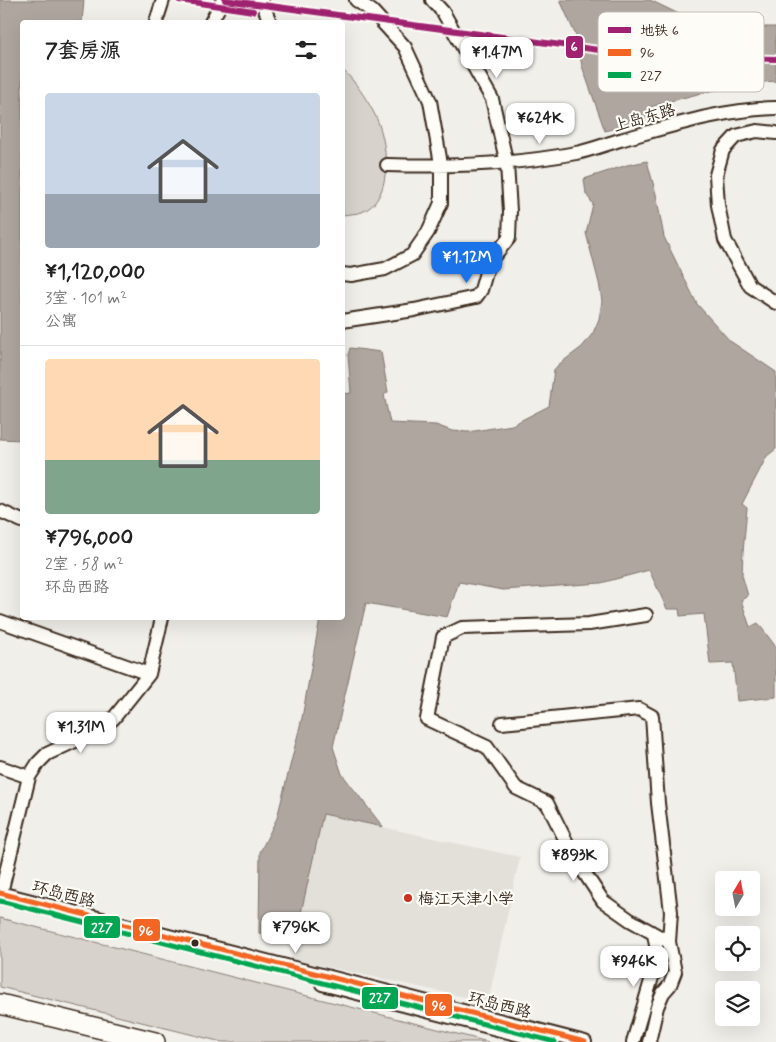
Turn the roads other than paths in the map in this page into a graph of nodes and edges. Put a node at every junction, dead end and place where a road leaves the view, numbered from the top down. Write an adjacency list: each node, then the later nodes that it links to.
1 (163, 0): 6 (street)
2 (223, 0): 7 (street)
3 (261, 0): 8 (street)
4 (356, 0): 15 (street)
5 (432, 0): 13 (street)
6 (157, 20)
7 (212, 20)
8 (269, 20)
9 (776, 100): 12 (street, 上岛东路)
10 (776, 108): 12 (street, 上岛东路)
11 (776, 133): 17 (street)
12 (577, 152): 13 (street)
13 (508, 164): 15 (street); 18 (street)
14 (387, 165): 15 (street)
15 (441, 167): 16 (street)
16 (345, 274)
17 (776, 303)
18 (345, 321)
19 (0, 511): 20 (street)
20 (20, 521)
21 (646, 615): 29 (street)
22 (162, 620): 24 (street)
23 (0, 622): 24 (street)
24 (149, 674): 27 (street)
25 (502, 723): 30 (street)
26 (0, 767): 27 (street)
27 (29, 777): 28 (street)
28 (0, 896): 33 (street, 环岛西路); 34 (street, 环岛西路)
29 (654, 934): 30 (street); 35 (street)
30 (669, 942): 36 (street)
31 (0, 1004): 32 (highway)
32 (155, 1042)
33 (547, 1042)
34 (585, 1042)
35 (633, 1042)
36 (649, 1042)

